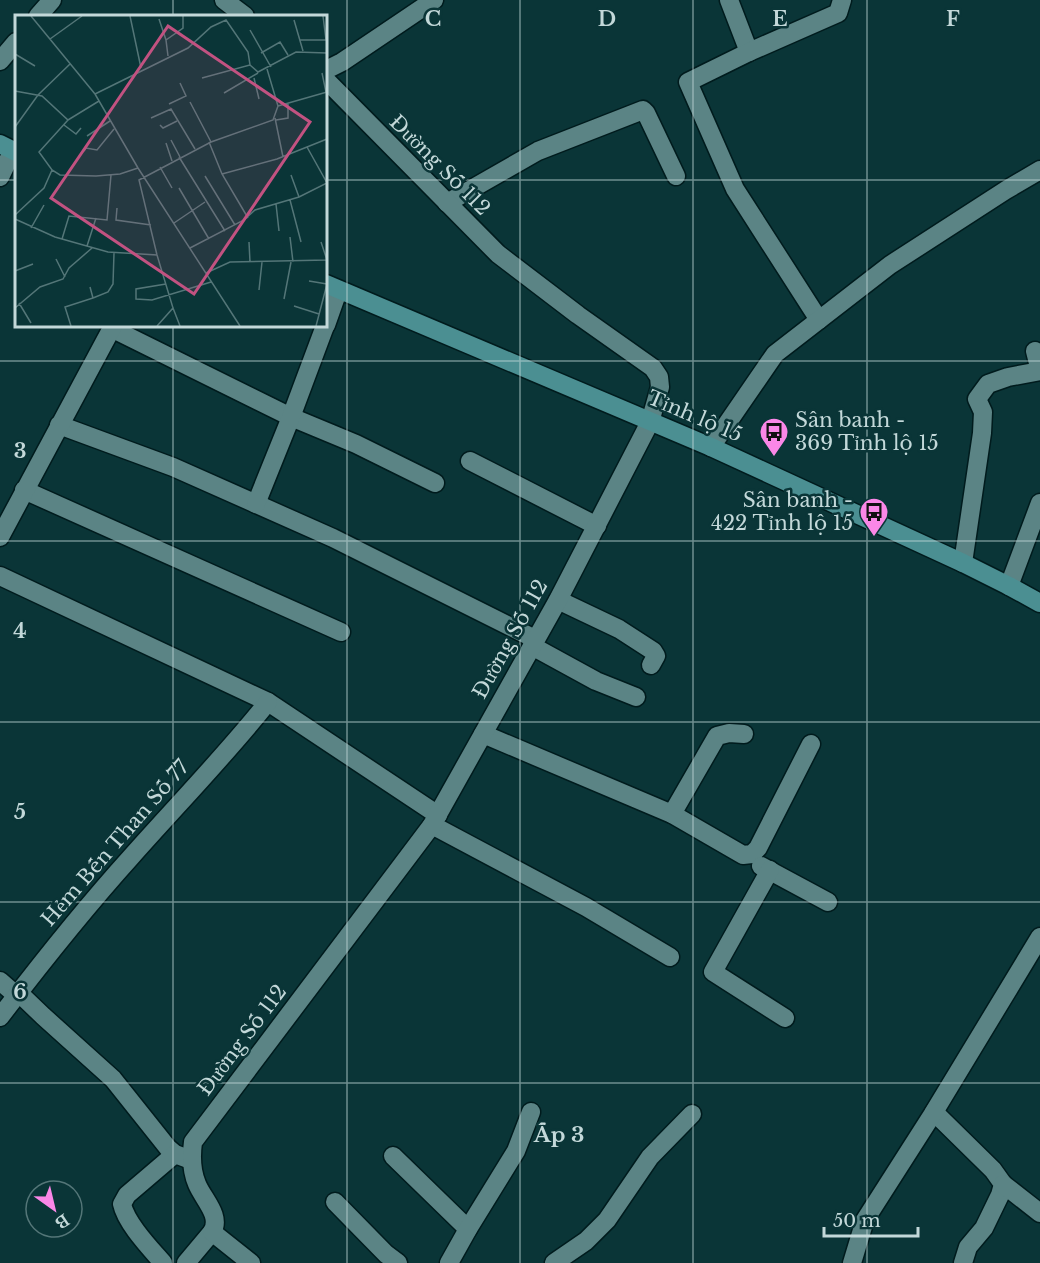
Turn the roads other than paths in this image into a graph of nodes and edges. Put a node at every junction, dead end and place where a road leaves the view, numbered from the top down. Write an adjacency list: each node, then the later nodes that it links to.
1 (52, 0): 7 (street)
2 (224, 0): 8 (street)
3 (434, 0): 6 (street)
4 (729, 0): 10 (street)
5 (842, 0): 10 (street)
6 (412, 6): 12 (street)
7 (39, 15)
8 (244, 15)
9 (15, 43): 11 (street)
10 (749, 52): 21 (street)
11 (0, 61)
12 (327, 70)
13 (329, 84): 18 (street, Đường Số 112)
14 (10, 149): 17 (street)
15 (1040, 170): 21 (street)
16 (676, 176): 18 (street)
17 (0, 177)
18 (447, 203): 27 (street, Đường Số 112)
19 (332, 287): 20 (street); 27 (main road, Tỉnh lộ 15)
20 (327, 314)
21 (819, 320): 29 (street)
22 (112, 327): 26 (street); 28 (street)
23 (324, 327): 26 (street)
24 (1035, 351): 25 (street)
25 (1040, 371): 37 (street)
26 (291, 417): 31 (street); 34 (street)
27 (650, 422): 29 (main road, Tỉnh lộ 15); 35 (street, Đường Số 112)
28 (60, 425): 32 (street); 34 (street)
29 (711, 447): 37 (main road, Tỉnh lộ 15)
30 (470, 461): 35 (street)
31 (435, 483)
32 (24, 490): 36 (street); 42 (street)
33 (1040, 503): 39 (street)
34 (256, 504): 43 (street)
35 (597, 526): 40 (street, Đường Số 112)
36 (0, 537)
37 (963, 563): 39 (main road, Tỉnh lộ 15)
38 (0, 576): 46 (street)
39 (1009, 586): 41 (main road, Tỉnh lộ 15)
40 (558, 600): 43 (street, Đường Số 112); 44 (street)
41 (1040, 603)
42 (340, 632)
43 (533, 643): 45 (street); 47 (street, Đường Số 112)
44 (651, 665)
45 (636, 697)
46 (268, 702): 51 (street); 59 (street, Hẻm Bến Than Số 77)
47 (483, 734): 50 (street); 51 (street, Đường Số 112)
48 (744, 734): 50 (street)
49 (812, 744): 52 (street)
50 (672, 814): 52 (street)
51 (435, 820): 56 (street); 66 (street, Đường Số 112)
52 (742, 855): 53 (street)
53 (770, 870): 54 (street); 61 (street)
54 (828, 902)
55 (1040, 938): 57 (street)
56 (670, 957)
57 (1034, 962): 63 (street)
58 (0, 981): 59 (street)
59 (17, 994): 60 (street, Hẻm Bến Than Số 77); 66 (street)
60 (0, 1017)
61 (785, 1018)
62 (531, 1112): 70 (street)
63 (934, 1112): 67 (street); 78 (street)
64 (692, 1114): 77 (street)
65 (393, 1156): 70 (street)
66 (183, 1157): 71 (street); 72 (street)
67 (1003, 1184): 69 (street); 79 (street)
68 (335, 1202): 75 (street)
69 (1040, 1214)
70 (468, 1229): 76 (street)
71 (212, 1232): 73 (street); 74 (street)
72 (163, 1263)
73 (186, 1263)
74 (251, 1263)
75 (398, 1263)
76 (449, 1263)
77 (554, 1263)
78 (852, 1263)
79 (963, 1263)

